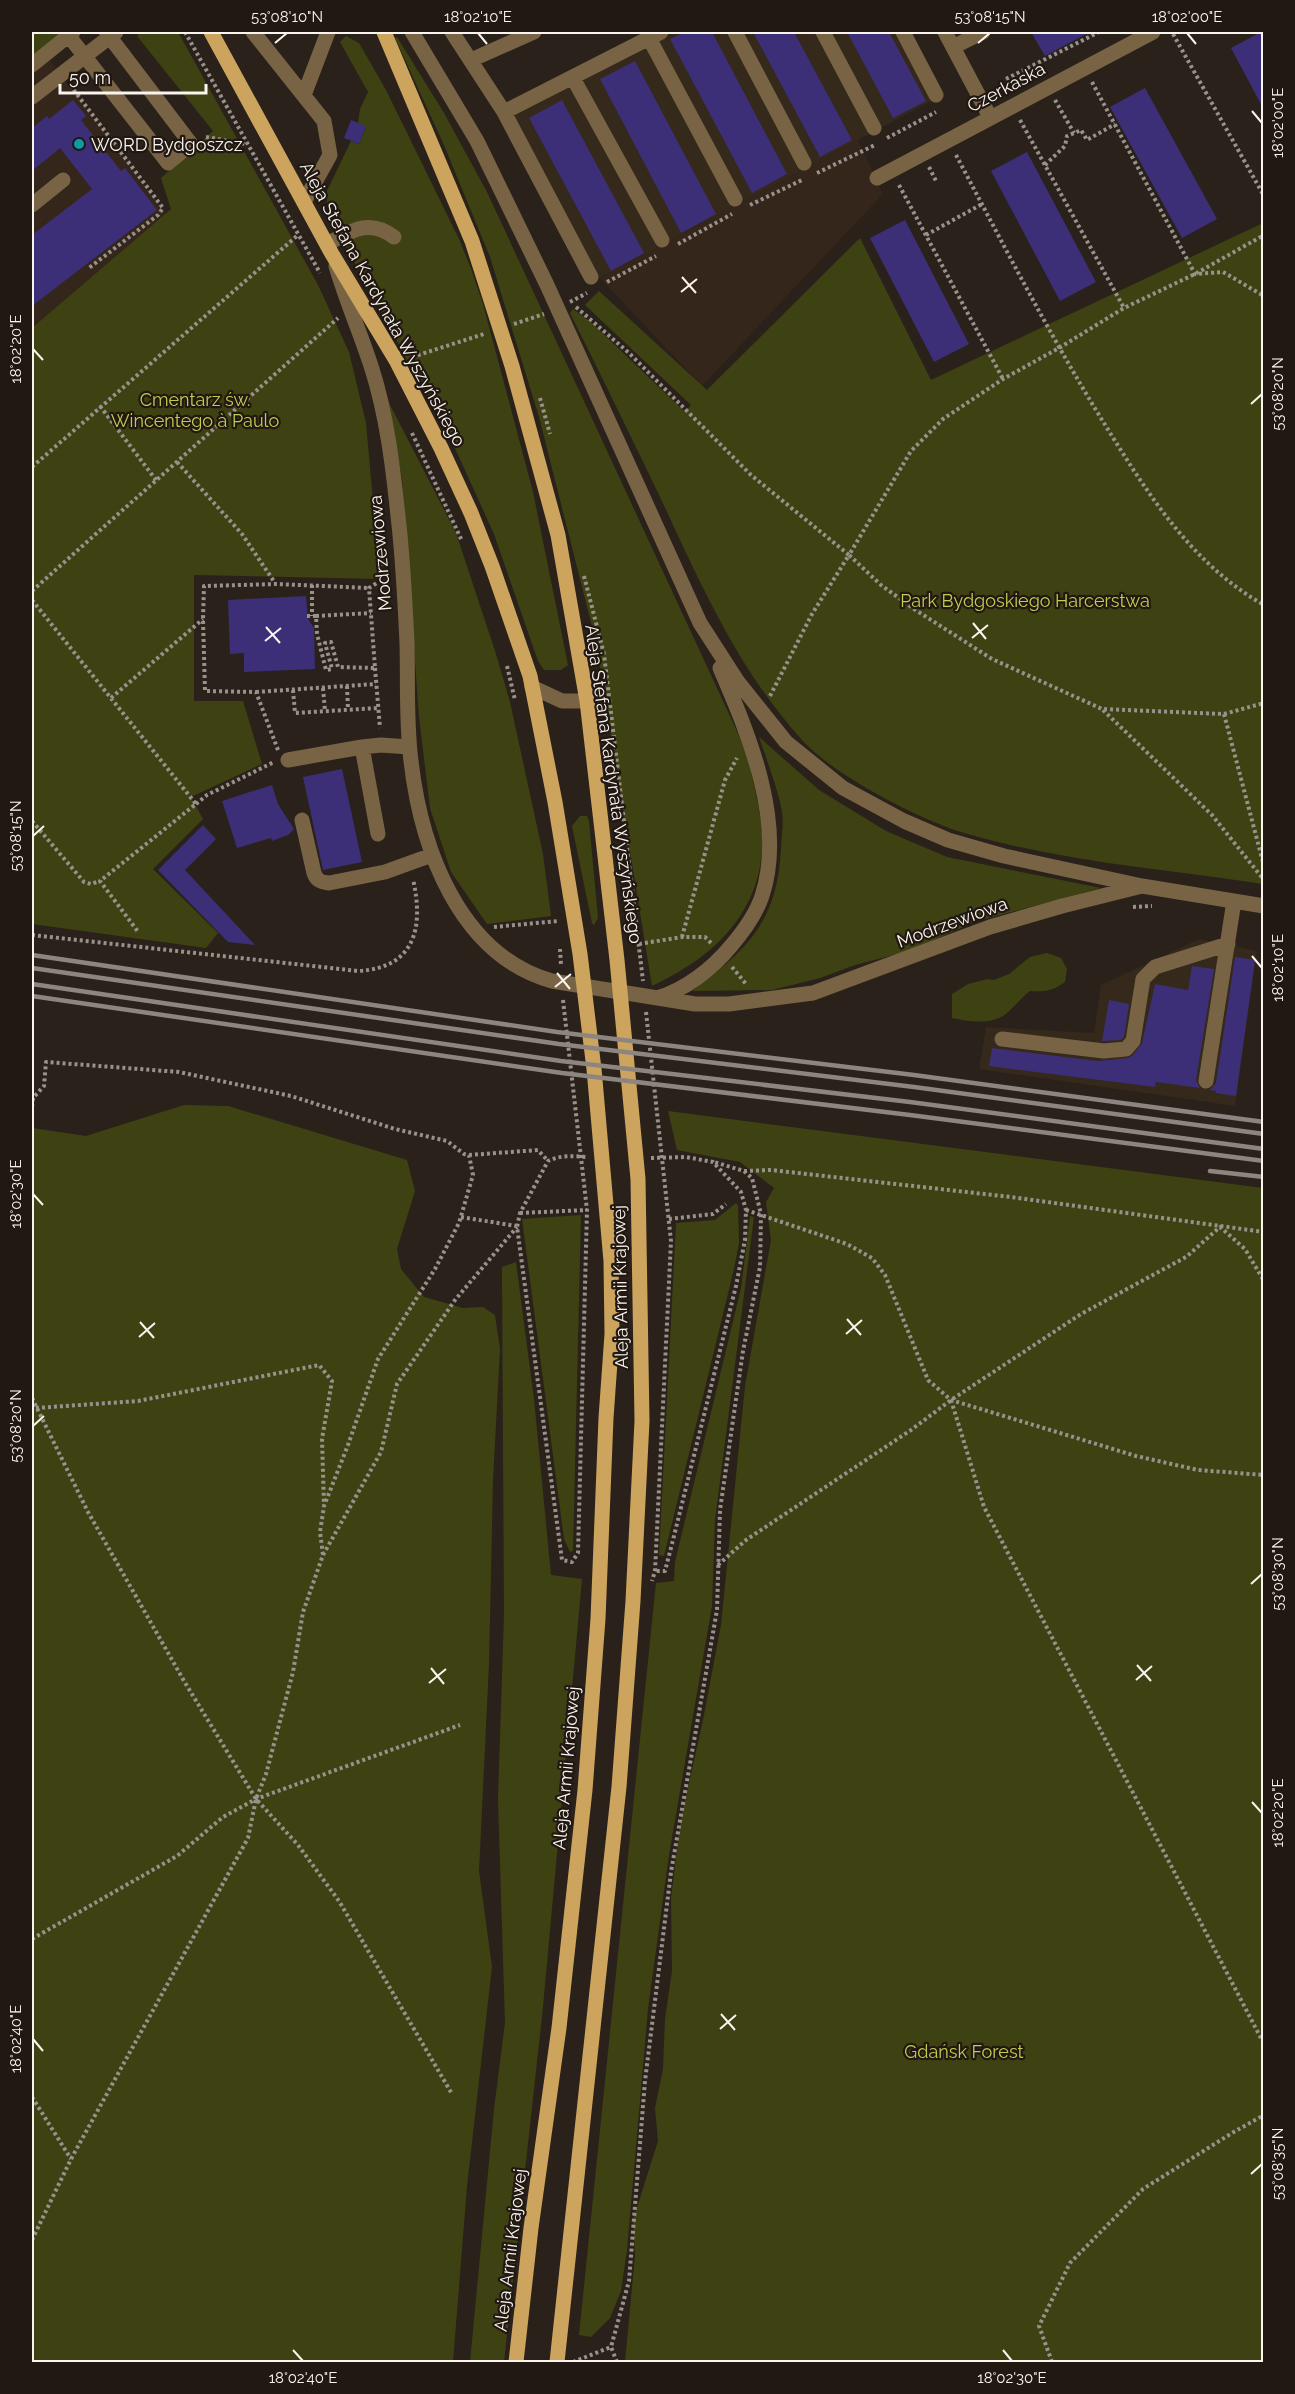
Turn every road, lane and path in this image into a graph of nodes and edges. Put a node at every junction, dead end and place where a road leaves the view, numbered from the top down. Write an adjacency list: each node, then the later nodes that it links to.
1 (185, 32): 41 (path)
2 (211, 32): 52 (main road, Aleja Stefana Kardynała Wyszyńskiego)
3 (253, 32): 28 (street)
4 (328, 32): 28 (street)
5 (384, 32): 70 (main road, Aleja Stefana Kardynała Wyszyńskiego)
6 (412, 32): 91 (street)
7 (452, 32): 22 (street)
8 (534, 32): 22 (street)
9 (735, 32): 44 (street)
10 (822, 32): 37 (street)
11 (903, 32): 29 (street)
12 (945, 32): 20 (street)
13 (983, 32): 20 (street)
14 (1099, 32): 26 (path)
15 (1153, 32): 34 (street, Czerkaska)
16 (70, 33): 21 (street); 23 (street)
17 (110, 33): 21 (street); 21 (street)
18 (1173, 34): 51 (path)
19 (646, 36): 24 (street); 55 (street)
20 (953, 47): 34 (street)
21 (85, 55): 30 (street)
22 (471, 60): 32 (street)
23 (32, 65)
24 (573, 78): 32 (street); 60 (street)
25 (1090, 79): 36 (path)
26 (1006, 80)
27 (68, 82): 62 (path)
28 (304, 95): 52 (street)
29 (936, 95)
30 (32, 98)
31 (1054, 98): 38 (path)
32 (504, 112): 65 (street)
33 (937, 112): 40 (path)
34 (990, 117): 47 (street, Czerkaska)
35 (1019, 118): 45 (path)
36 (1114, 124): 38 (path); 63 (path)
37 (874, 128)
38 (1074, 134): 45 (path)
39 (207, 137): 41 (path)
40 (886, 139)
41 (247, 144): 56 (path)
42 (876, 144): 55 (path)
43 (954, 152): 53 (path)
44 (804, 164)
45 (1045, 165): 67 (path)
46 (928, 166): 49 (path)
47 (877, 178)
48 (63, 180): 54 (street)
49 (937, 183)
50 (899, 185): 58 (path)
51 (1263, 196)
52 (304, 202): 61 (main road, Aleja Stefana Kardynała Wyszyńskiego)
53 (982, 204): 58 (path); 71 (path)
54 (32, 205)
55 (740, 205): 60 (path)
56 (298, 235): 64 (path); 74 (path)
57 (1263, 235): 63 (path)
58 (926, 236): 73 (path)
59 (394, 237): 61 (street)
60 (667, 246): 65 (path)
61 (329, 249): 72 (main road, Aleja Stefana Kardynała Wyszyńskiego); 110 (street, Modrzewiowa)
62 (89, 268)
63 (1195, 274): 66 (path); 67 (path)
64 (324, 281)
65 (595, 284): 81 (path)
66 (1263, 296)
67 (1124, 308): 71 (path)
68 (549, 313): 70 (path)
69 (345, 325): 76 (path)
70 (507, 326): 72 (path); 100 (main road, Aleja Stefana Kardynała Wyszyńskiego)
71 (1059, 348): 73 (path); 87 (path)
72 (397, 362): 95 (main road, Aleja Stefana Kardynała Wyszyńskiego)
73 (1003, 379): 81 (path)
74 (100, 406): 77 (path); 78 (path)
75 (412, 432): 80 (path)
76 (177, 462): 78 (path); 82 (path)
77 (32, 467)
78 (156, 480): 85 (path)
79 (382, 545): 84 (path)
80 (465, 549)
81 (849, 555): 102 (path); 104 (path)
82 (276, 584): 83 (path); 90 (path)
83 (312, 585): 84 (path); 89 (path)
84 (369, 588): 88 (path)
85 (32, 591)
86 (32, 600): 99 (path)
87 (1263, 605)
88 (371, 613): 89 (path); 89 (path)
89 (312, 616)
90 (203, 619): 98 (path); 99 (path)
91 (700, 623): 121 (street); 136 (street)
92 (503, 656): 107 (path)
93 (376, 684): 94 (path)
94 (347, 686): 96 (path); 105 (path)
95 (532, 687): 100 (street); 133 (main road, Aleja Stefana Kardynała Wyszyńskiego)
96 (323, 688): 97 (path); 106 (path)
97 (293, 690): 98 (path); 106 (path)
98 (256, 692): 112 (path)
99 (111, 698): 112 (path)
100 (587, 701): 147 (main road, Aleja Stefana Kardynała Wyszyńskiego)
101 (1263, 703): 108 (path)
102 (766, 705)
103 (378, 708): 105 (path)
104 (1102, 709): 108 (path); 119 (path)
105 (348, 710): 106 (path)
106 (325, 711)
107 (518, 711)
108 (1224, 714): 118 (path)
109 (362, 747): 110 (street); 111 (street); 115 (street)
110 (409, 747): 116 (street, Modrzewiowa)
111 (288, 760)
112 (196, 804): 120 (path)
113 (302, 820): 117 (street)
114 (32, 821): 120 (path)
115 (378, 834)
116 (432, 855): 117 (street); 136 (street, Modrzewiowa)
117 (409, 864): 129 (path)
118 (1263, 866)
119 (1263, 880)
120 (100, 881): 128 (path)
121 (1143, 886): 122 (street, Modrzewiowa); 136 (street, Modrzewiowa)
122 (1234, 901): 123 (street, Modrzewiowa); 132 (street)
123 (1263, 906)
124 (557, 910): 125 (path)
125 (559, 921): 126 (path); 127 (path)
126 (493, 927)
127 (559, 930)
128 (140, 933)
129 (32, 935)
130 (682, 937): 136 (path)
131 (560, 940): 134 (path)
132 (1228, 944): 137 (street); 138 (street)
133 (580, 954): 176 (main road, Aleja Armii Krajowej)
134 (561, 968)
135 (563, 997): 149 (path)
136 (648, 997): 154 (path)
137 (1002, 1039)
138 (1206, 1081)
139 (32, 1098): 140 (path); 141 (path)
140 (32, 1107)
141 (469, 1155): 144 (path); 153 (path)
142 (570, 1156): 144 (path)
143 (675, 1158): 145 (path)
144 (548, 1161): 151 (path)
145 (713, 1162): 146 (path); 150 (path)
146 (744, 1171): 152 (path); 156 (path)
147 (638, 1179): 177 (main road, Aleja Armii Krajowej)
148 (726, 1204): 154 (path)
149 (587, 1210): 151 (path); 155 (path)
150 (746, 1210): 152 (path); 154 (path)
151 (520, 1213): 155 (path)
152 (761, 1214): 160 (path); 165 (path)
153 (461, 1217): 155 (path); 163 (path)
154 (669, 1219)
155 (517, 1227): 164 (path)
156 (1220, 1227): 157 (path); 158 (path); 160 (path)
157 (1263, 1232)
158 (1263, 1281)
159 (32, 1398): 161 (path)
160 (951, 1400): 162 (path); 165 (path); 169 (path)
161 (36, 1408): 163 (path); 167 (path)
162 (1263, 1475)
163 (324, 1506): 164 (path)
164 (323, 1555): 167 (path)
165 (717, 1565): 175 (path)
166 (460, 1725): 167 (path)
167 (256, 1799): 168 (path); 170 (path); 173 (path)
168 (32, 1939)
169 (1263, 2044)
170 (452, 2094)
171 (32, 2097): 173 (path)
172 (1263, 2115): 180 (path)
173 (72, 2159): 174 (path)
174 (32, 2240)
175 (611, 2347): 178 (path); 179 (path)
176 (516, 2362)
177 (557, 2362)
178 (571, 2362)
179 (617, 2362)
180 (1052, 2362)

